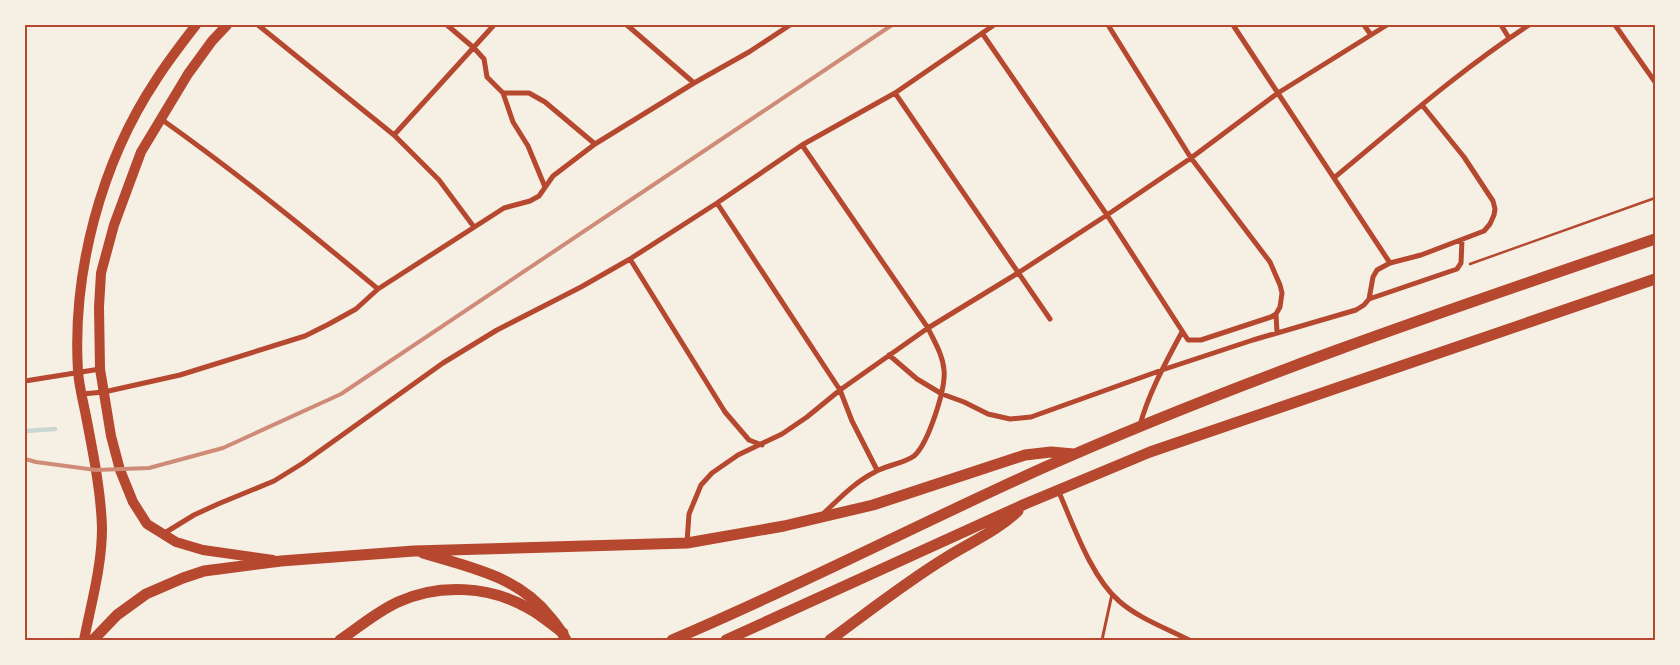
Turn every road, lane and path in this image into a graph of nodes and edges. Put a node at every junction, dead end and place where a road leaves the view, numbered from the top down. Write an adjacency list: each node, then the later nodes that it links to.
1 (196, 25): 54 (main road)
2 (227, 25): 26 (main road)
3 (258, 25): 27 (street)
4 (447, 25): 19 (street)
5 (494, 25): 19 (street)
6 (628, 25): 21 (street)
7 (790, 25): 21 (street)
8 (994, 25): 16 (street)
9 (1108, 25): 30 (street)
10 (1233, 25): 24 (street)
11 (1364, 25): 17 (street)
12 (1387, 25): 17 (street)
13 (1501, 25): 18 (street)
14 (1529, 25): 18 (street)
15 (1615, 25): 20 (street)
16 (982, 33): 23 (street); 35 (street)
17 (1371, 36): 24 (street)
18 (1509, 38): 25 (street)
19 (474, 48): 22 (street); 27 (street)
20 (1655, 82)
21 (694, 83): 28 (street)
22 (503, 93): 28 (street); 32 (street)
23 (896, 93): 29 (street); 42 (street)
24 (1278, 93): 30 (street); 31 (street)
25 (1422, 105): 31 (street); 38 (street)
26 (161, 119): 44 (street); 52 (main road)
27 (394, 135): 36 (street)
28 (595, 144): 32 (street)
29 (802, 145): 34 (street); 48 (street)
30 (1191, 158): 35 (street); 46 (street)
31 (1335, 177): 40 (street)
32 (545, 187): 36 (street)
33 (1655, 198): 41 (path)
34 (717, 203): 39 (street); 56 (street)
35 (1107, 216): 42 (street); 49 (street)
36 (474, 227): 44 (street)
37 (1655, 238): 60 (highway)
38 (1462, 240): 40 (street); 41 (street)
39 (630, 259): 61 (street); 67 (street)
40 (1390, 262): 45 (street)
41 (1457, 269): 45 (street)
42 (1018, 273): 47 (street); 48 (street)
43 (1655, 279): 64 (highway)
44 (378, 289): 58 (street)
45 (1369, 299): 50 (street)
46 (1276, 314): 49 (street); 50 (street)
47 (1050, 319)
48 (928, 328): 51 (street); 57 (street)
49 (1182, 332): 53 (street)
50 (1277, 333): 53 (street)
51 (889, 355): 56 (street); 57 (street)
52 (100, 369): 54 (street); 58 (main road)
53 (1162, 370): 57 (street); 60 (street)
54 (78, 373): 55 (street); 59 (main road)
55 (25, 381)
56 (840, 390): 61 (street); 63 (street)
57 (942, 394): 63 (street)
58 (105, 396): 59 (street); 67 (main road)
59 (83, 398): 73 (main road)
60 (1139, 427): 62 (highway)
61 (762, 444): 68 (street)
62 (1076, 454): 66 (highway); 76 (highway)
63 (877, 470): 66 (street)
64 (1057, 490): 65 (highway); 71 (street)
65 (1025, 504): 77 (highway); 78 (highway)
66 (818, 519): 68 (highway)
67 (162, 534): 70 (main road)
68 (687, 542): 69 (highway)
69 (414, 550): 70 (highway); 72 (highway)
70 (281, 561): 74 (highway)
71 (1112, 594): 79 (lane); 80 (street)
72 (564, 636): 75 (highway)
73 (84, 640)
74 (93, 640)
75 (340, 640)
76 (672, 640)
77 (726, 640)
78 (830, 640)
79 (1102, 640)
80 (1189, 640)

